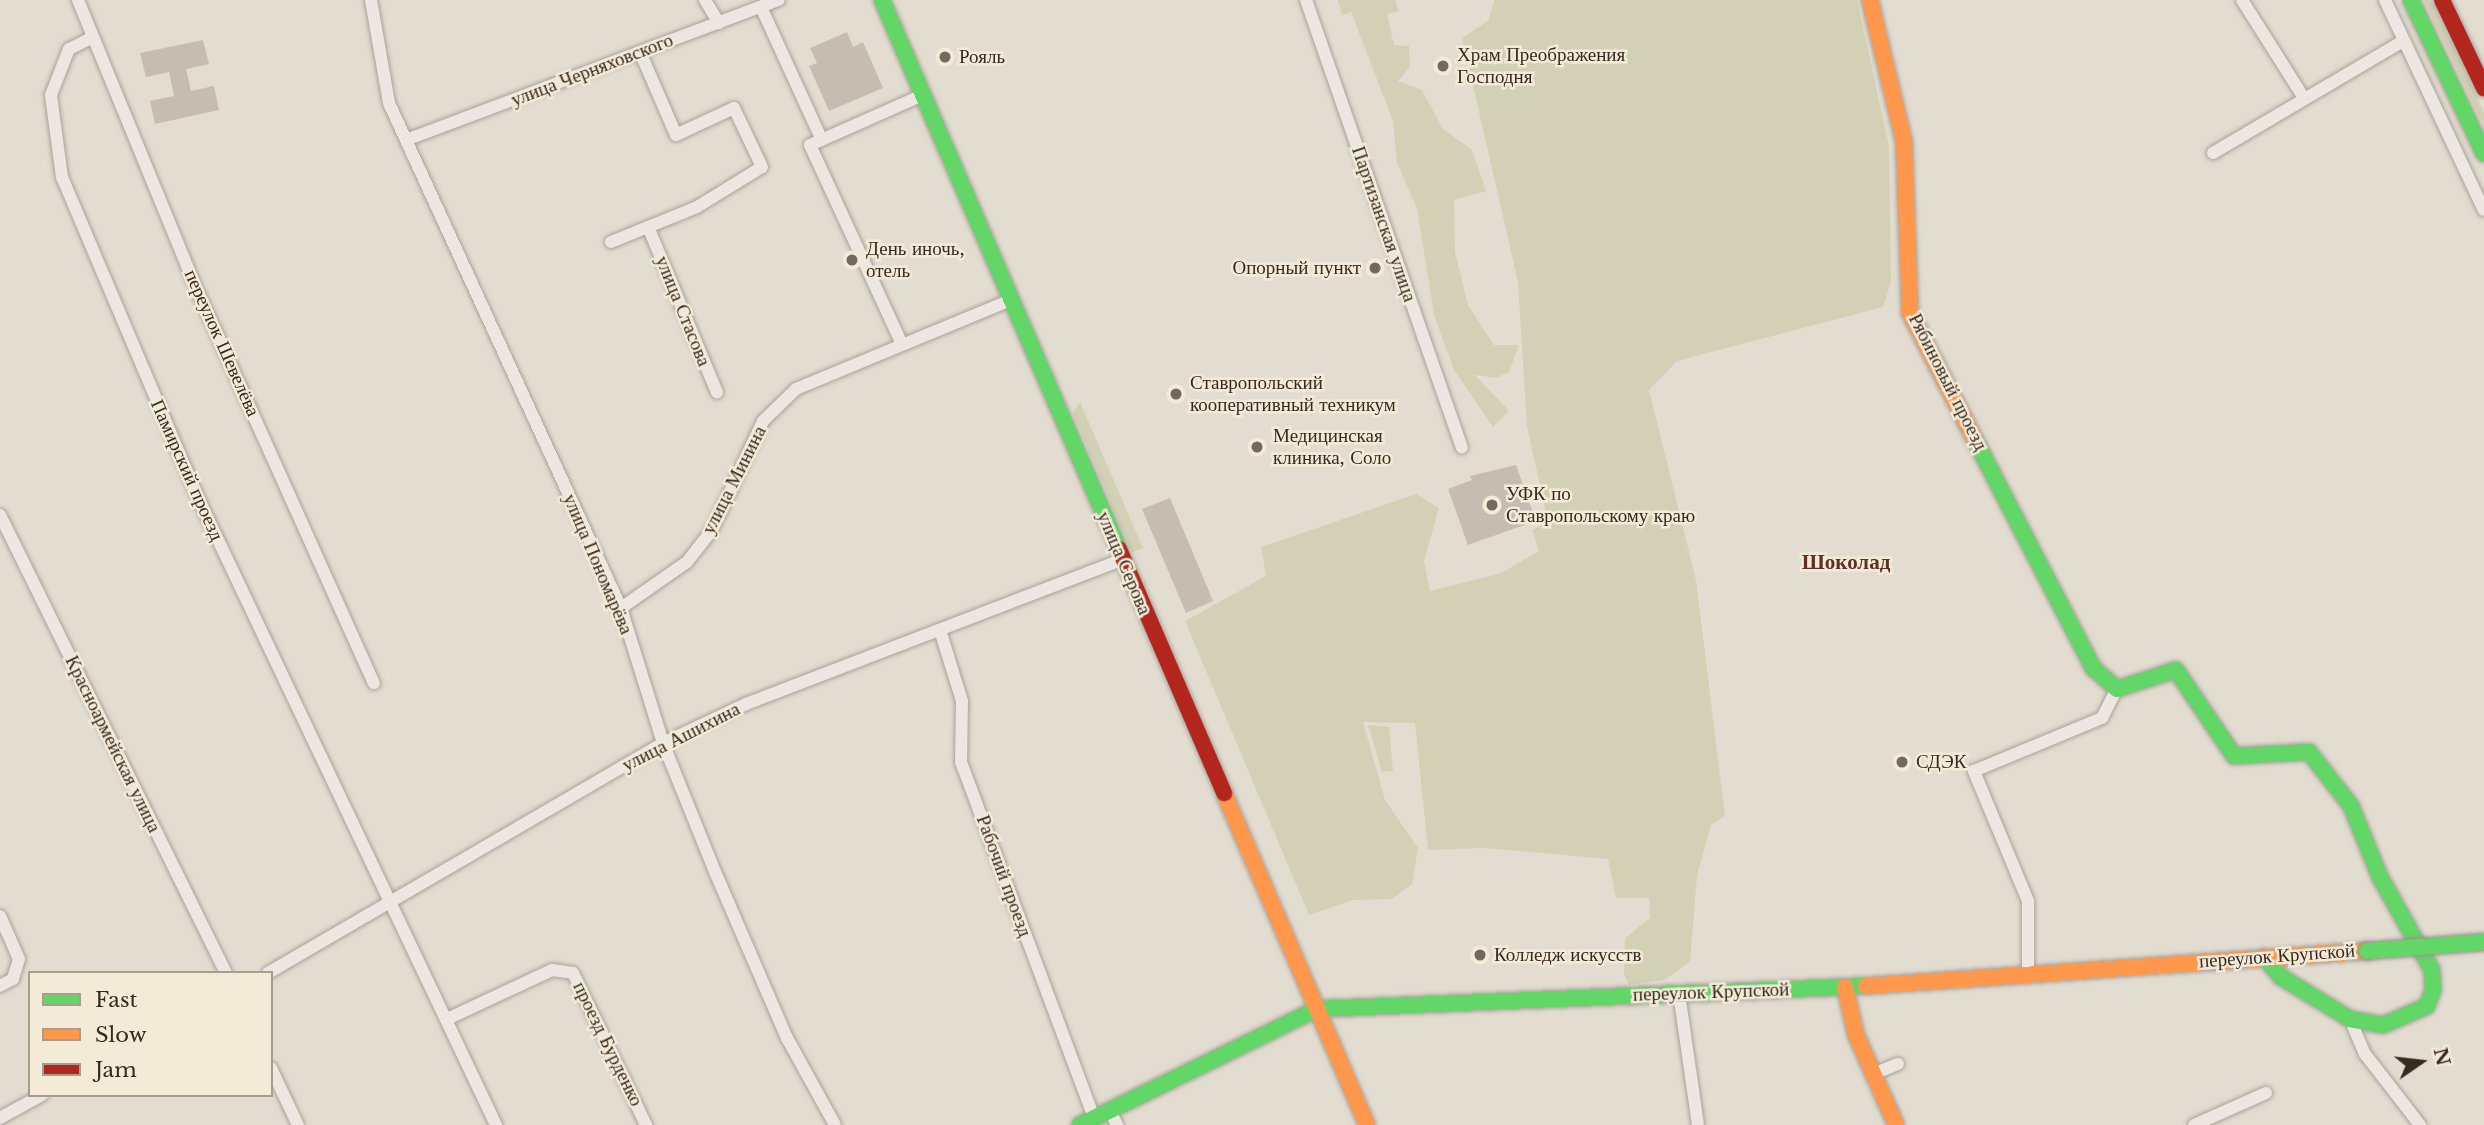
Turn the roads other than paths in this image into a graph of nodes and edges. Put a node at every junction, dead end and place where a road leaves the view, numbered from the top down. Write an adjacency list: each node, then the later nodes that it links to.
1 (78, 0): 14 (street, переулок Шевелёва)
2 (371, 0): 20 (street, улица Пономарёва)
3 (705, 0): 13 (street)
4 (779, 0): 12 (street, улица Черняховского)
5 (882, 0): 18 (street, улица Серова)
6 (1306, 0): 30 (street, Партизанская улица)
7 (1870, 0): 36 (street, Рябиновый проезд)
8 (2242, 0): 19 (street)
9 (2385, 0): 15 (street)
10 (2412, 0): 23 (street)
11 (2442, 0): 17 (street)
12 (761, 7): 13 (street, улица Черняховского); 21 (street)
13 (719, 23): 16 (street, улица Черняховского)
14 (93, 37): 35 (street, переулок Шевелёва); 38 (street, Памирский проезд)
15 (2403, 41): 19 (street); 24 (street)
16 (640, 52): 20 (street, улица Черняховского); 25 (street)
17 (2484, 88)
18 (923, 95): 21 (street); 27 (street, улица Серова)
19 (2304, 98): 22 (street)
20 (405, 140): 33 (street, улица Пономарёва)
21 (822, 140): 28 (street)
22 (2213, 153)
23 (2484, 154)
24 (2484, 210)
25 (649, 229): 26 (street); 29 (street, улица Стасова)
26 (611, 242)
27 (1011, 300): 28 (street, улица Минина); 32 (street, улица Серова)
28 (901, 342): 33 (street, улица Минина)
29 (717, 392)
30 (1462, 448)
31 (0, 515): 42 (street, Красноармейская улица)
32 (1122, 560): 34 (street, улица Ашихина); 48 (street, улица Серова)
33 (621, 608): 37 (street, улица Пономарёва)
34 (940, 630): 37 (street, улица Ашихина); 58 (street, Рабочий проезд)
35 (374, 683)
36 (2117, 689): 44 (street); 50 (street)
37 (663, 743): 38 (street, улица Ашихина); 62 (street, улица Пономарёва)
38 (391, 901): 43 (street, улица Ашихина); 49 (street)
39 (0, 916): 45 (street)
40 (2484, 942): 41 (street, переулок Крупской, bridge)
41 (2264, 957): 44 (street, переулок Крупской); 50 (street)
42 (225, 971)
43 (271, 971)
44 (2028, 974): 46 (street, переулок Крупской)
45 (0, 986)
46 (1846, 987): 47 (street, переулок Крупской); 53 (street)
47 (1679, 993): 48 (street, переулок Крупской); 64 (street)
48 (1317, 1009): 57 (street, переулок Крупской); 63 (street, улица Серова)
49 (447, 1019): 60 (street); 61 (street, проезд Бурденко)
50 (2350, 1019): 67 (street)
51 (1898, 1064): 53 (street)
52 (273, 1072): 59 (street)
53 (1873, 1074): 65 (street)
54 (2266, 1093): 66 (street)
55 (38, 1097): 56 (street)
56 (0, 1118)
57 (1114, 1118): 58 (street, переулок Крупской)
58 (1087, 1121)
59 (298, 1125)
60 (496, 1125)
61 (646, 1125)
62 (835, 1125)
63 (1367, 1125)
64 (1698, 1125)
65 (1896, 1125)
66 (2194, 1125)
67 (2420, 1125)

